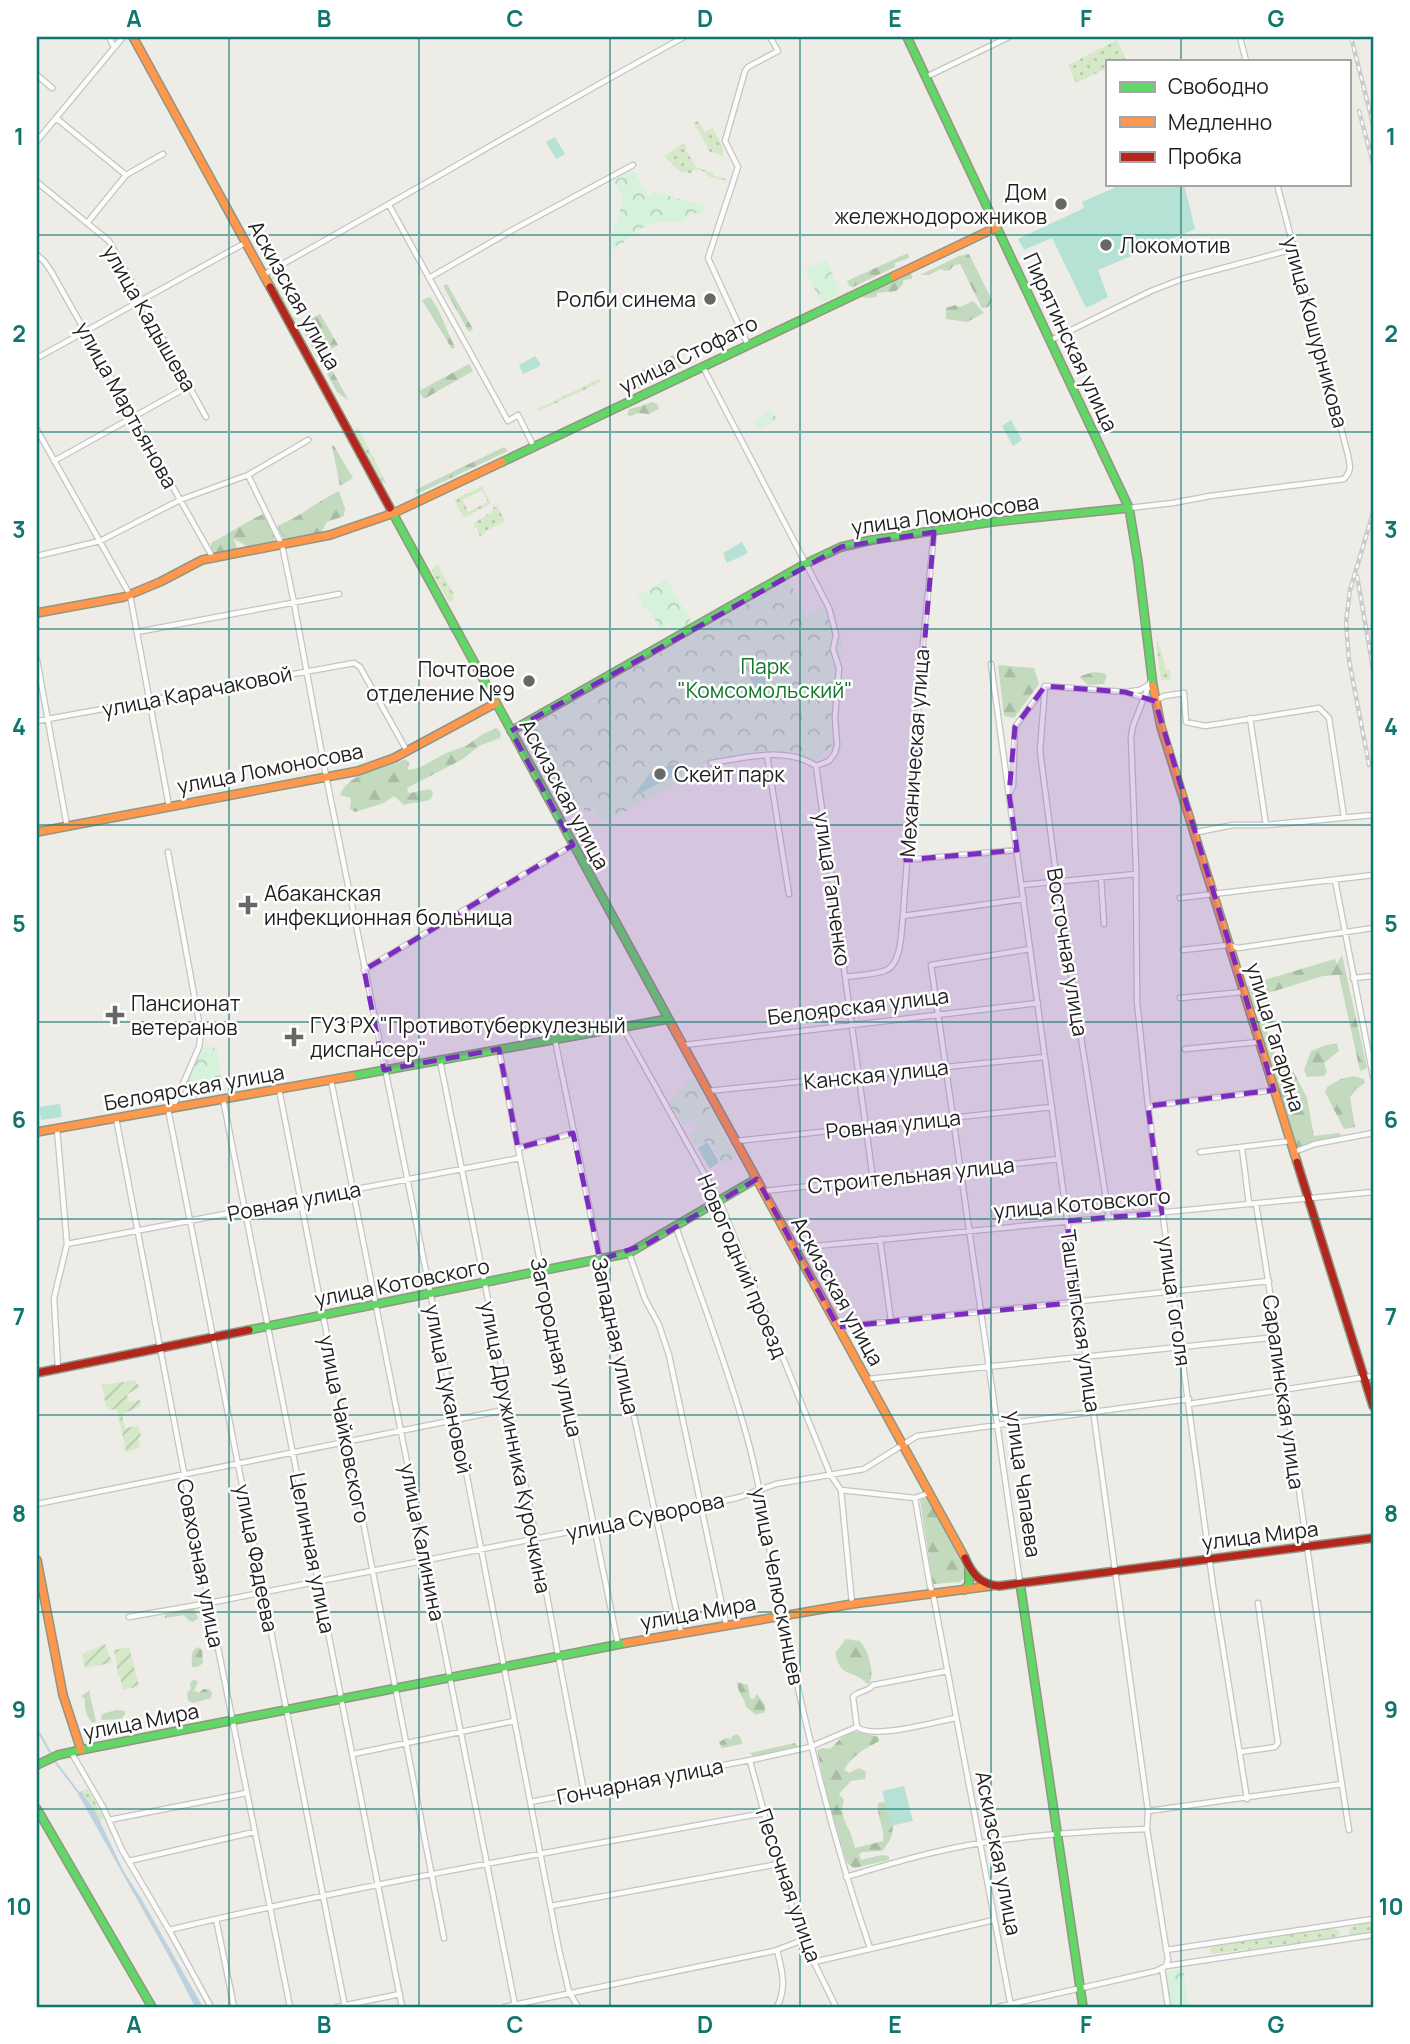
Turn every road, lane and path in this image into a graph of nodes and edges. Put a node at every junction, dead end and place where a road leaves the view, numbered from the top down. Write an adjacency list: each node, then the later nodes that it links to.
1 (109, 37): 9 (street)
2 (123, 37): 9 (street)
3 (133, 37): 24 (street, Аскизская улица)
4 (684, 37): 21 (street)
5 (770, 37): 32 (street)
6 (907, 37): 12 (street, Пирятинская улица)
7 (1009, 37): 12 (street)
8 (1240, 37): 10 (street)
9 (114, 47): 14 (street)
10 (1246, 60)
11 (37, 75): 13 (street)
12 (926, 77): 23 (street, Пирятинская улица)
13 (52, 88)
14 (56, 118): 15 (street); 18 (street)
15 (37, 141)
16 (163, 154): 18 (street, улица Кадышева)
17 (633, 165): 28 (street)
18 (126, 175): 22 (street, улица Кадышева)
19 (37, 182): 22 (street, улица Кадышева)
20 (1278, 186): 25 (street, улица Кошурникова)
21 (389, 205): 27 (street); 28 (street)
22 (88, 223): 29 (street, улица Кадышева)
23 (997, 227): 31 (street, Пирятинская улица); 32 (street, улица Стофато)
24 (246, 243): 27 (street, Аскизская улица); 29 (street)
25 (1294, 249): 31 (street); 43 (street, улица Кошурникова)
26 (37, 255): 30 (street, улица Мартьянова)
27 (263, 275): 46 (street, Аскизская улица)
28 (429, 278): 40 (street)
29 (141, 300): 30 (street); 35 (street, улица Кадышева)
30 (85, 331): 33 (street); 36 (street, улица Мартьянова)
31 (1051, 340): 45 (street, Пирятинская улица)
32 (748, 345): 34 (street, улица Стофато)
33 (37, 358)
34 (703, 366): 40 (street, улица Стофато); 52 (street)
35 (189, 386): 36 (street); 37 (street, улица Кадышева)
36 (133, 417): 41 (street); 44 (street, улица Мартьянова)
37 (206, 417)
38 (37, 429): 41 (street)
39 (308, 440): 42 (street)
40 (534, 447): 46 (street, улица Стофато)
41 (54, 461): 48 (street)
42 (248, 475): 44 (street); 49 (street, улица Цукановой)
43 (1344, 479): 45 (street, улица Ломоносова)
44 (180, 500): 48 (street); 51 (street, улица Мартьянова)
45 (1129, 508): 47 (street, улица Ломоносова); 61 (street, Пирятинская улица)
46 (394, 513): 49 (street, улица Стофато); 67 (street, Аскизская улица)
47 (933, 532): 52 (street, улица Ломоносова); 88 (street, Механическая улица)
48 (100, 541): 50 (street); 54 (street)
49 (282, 545): 51 (street, улица Стофато); 55 (street, улица Цукановой)
50 (37, 556)
51 (213, 558): 54 (street, улица Стофато)
52 (805, 564): 71 (street, улица Ломоносова); 75 (street)
53 (339, 594): 55 (street)
54 (130, 595): 56 (street, улица Стофато); 57 (street)
55 (294, 603): 57 (street); 60 (street, улица Цукановой)
56 (37, 613)
57 (137, 632): 64 (street)
58 (37, 660): 69 (street)
59 (992, 664): 77 (street, Таштыпская улица)
60 (307, 670): 64 (street, улица Карачаковой); 72 (street, улица Карачаковой); 76 (street, улица Цукановой)
61 (1151, 681): 63 (street); 65 (street, улица Гоголя); 66 (street, улица Гагарина)
62 (1045, 686): 63 (street); 77 (street); 93 (street, Восточная улица)
63 (1125, 692): 65 (street)
64 (149, 699): 69 (street, улица Карачаковой); 78 (street)
65 (1144, 699): 66 (street); 89 (street, улица Гоголя)
66 (1155, 701): 68 (street); 84 (street, улица Гагарина)
67 (496, 703): 71 (street, Аскизская улица); 72 (street, улица Ломоносова)
68 (1250, 718): 80 (street); 81 (street)
69 (48, 719): 70 (street, улица Карачаковой); 82 (street)
70 (37, 721)
71 (512, 731): 85 (street, Аскизская улица)
72 (407, 751): 76 (street, улица Ломоносова)
73 (767, 755): 74 (street); 75 (street); 95 (street)
74 (711, 763)
75 (816, 766): 108 (street, улица Гапченко)
76 (326, 776): 78 (street, улица Ломоносова); 106 (street, улица Цукановой)
77 (1009, 794): 86 (street, Таштыпская улица)
78 (169, 806): 82 (street, улица Ломоносова)
79 (1373, 815): 80 (street)
80 (1344, 817): 81 (street)
81 (1266, 825): 84 (street)
82 (67, 826): 83 (street, улица Ломоносова)
83 (37, 832)
84 (1193, 833): 96 (street, улица Гагарина)
85 (572, 845): 106 (street); 114 (street, Аскизская улица)
86 (1017, 850): 88 (street); 94 (street, Таштыпская улица)
87 (168, 852): 137 (street)
88 (906, 860): 99 (street, Механическая улица)
89 (1136, 874): 91 (street); 135 (street, улица Гоголя)
90 (1373, 875): 92 (street)
91 (1101, 878): 93 (street); 100 (street)
92 (1335, 880): 96 (street); 102 (street)
93 (1057, 882): 94 (street); 168 (street, Восточная улица)
94 (1022, 885): 98 (street, Таштыпская улица)
95 (789, 894)
96 (1213, 894): 97 (street); 103 (street, улица Гагарина)
97 (1180, 898)
98 (1024, 899): 99 (street); 104 (street, Таштыпская улица)
99 (903, 916): 108 (street, Механическая улица)
100 (1104, 924)
101 (1373, 928): 102 (street)
102 (1345, 933): 103 (street); 109 (street)
103 (1228, 945): 105 (street); 110 (street, улица Гагарина)
104 (1030, 950): 112 (street, Таштыпская улица); 113 (street, улица Чапаева)
105 (1183, 950)
106 (365, 970): 127 (street, улица Цукановой)
107 (1373, 976): 109 (street)
108 (845, 977): 115 (street, улица Гапченко)
109 (1353, 978): 118 (street)
110 (1243, 992): 111 (street); 120 (street, улица Гагарина)
111 (1180, 998)
112 (1038, 1003): 113 (street, Белоярская улица); 124 (street, Таштыпская улица)
113 (938, 1015): 115 (street, Белоярская улица); 126 (street, улица Чапаева)
114 (668, 1019): 116 (street, Белоярская улица); 121 (street, Аскизская улица)
115 (852, 1025): 121 (street, Белоярская улица); 128 (street, улица Гапченко)
116 (623, 1028): 119 (street, Белоярская улица); 163 (street, Новогодний проезд)
117 (1373, 1031): 118 (street)
118 (1364, 1033): 129 (street)
119 (555, 1040): 122 (street, Белоярская улица); 143 (street, Западная улица)
120 (1259, 1042): 123 (street); 132 (street, улица Гагарина)
121 (682, 1045): 133 (street, Аскизская улица)
122 (499, 1049): 125 (street, Белоярская улица); 148 (street, Загородная улица)
123 (1185, 1049)
124 (1045, 1057): 126 (street, Канская улица); 136 (street, Таштыпская улица)
125 (440, 1061): 127 (street, Белоярская улица); 153 (street, улица Дружинника Курочкина)
126 (946, 1067): 128 (street, Канская улица); 138 (street, улица Чапаева)
127 (384, 1070): 130 (street, Белоярская улица); 157 (street, улица Цукановой)
128 (859, 1076): 133 (street, Канская улица); 140 (street, улица Гапченко)
129 (1373, 1076)
130 (331, 1080): 131 (street, Белоярская улица); 158 (street, улица Калинина)
131 (279, 1089): 134 (street, Белоярская улица); 162 (street, улица Чайковского)
132 (1274, 1090): 135 (street); 146 (street, улица Гагарина)
133 (708, 1091): 145 (street, Аскизская улица)
134 (223, 1100): 137 (street, Белоярская улица); 166 (street, Целинная улица)
135 (1148, 1106): 167 (street, улица Гоголя)
136 (1052, 1107): 138 (street, Ровная улица); 152 (street, Таштыпская улица)
137 (170, 1108): 139 (street, Белоярская улица); 169 (street, улица Фадеева)
138 (953, 1117): 140 (street, Ровная улица); 154 (street, улица Чапаева)
139 (116, 1118): 141 (street, Белоярская улица); 172 (street, Совхозная улица)
140 (866, 1127): 145 (street, Ровная улица); 156 (street, улица Гапченко)
141 (57, 1129): 142 (street, Белоярская улица); 175 (street)
142 (37, 1132)
143 (573, 1133): 148 (street); 178 (street, Западная улица)
144 (1373, 1133): 150 (street)
145 (735, 1141): 155 (street, Аскизская улица)
146 (1290, 1141): 147 (street); 150 (street, улица Гагарина)
147 (1242, 1147): 149 (street); 164 (street)
148 (518, 1148): 151 (street, Загородная улица)
149 (1200, 1152)
150 (1294, 1152): 161 (street, улица Гагарина)
151 (520, 1158): 153 (street, Ровная улица); 179 (street, Загородная улица)
152 (1059, 1159): 154 (street, Строительная улица); 170 (street, Таштыпская улица)
153 (462, 1169): 157 (street, Ровная улица); 181 (street, улица Дружинника Курочкина)
154 (961, 1170): 156 (street, Строительная улица); 173 (street, улица Чапаева)
155 (757, 1179): 159 (street, Аскизская улица); 163 (street, улица Котовского)
156 (873, 1179): 159 (street, Строительная улица)
157 (408, 1180): 158 (street, Ровная улица); 183 (street, улица Цукановой)
158 (353, 1190): 162 (street, Ровная улица); 185 (street, улица Калинина)
159 (763, 1191): 176 (street, Аскизская улица)
160 (1373, 1192): 161 (street, улица Котовского)
161 (1309, 1199): 165 (street, улица Котовского); 200 (street, улица Гагарина)
162 (300, 1200): 166 (street, Ровная улица); 187 (street, улица Чайковского)
163 (720, 1202): 171 (street, улица Котовского); 215 (street, Новогодний проезд)
164 (1249, 1204): 165 (street, улица Котовского); 167 (street, улица Котовского)
165 (1256, 1204): 180 (street, Саралинская улица)
166 (246, 1210): 169 (street, Ровная улица); 189 (street, Целинная улица)
167 (1162, 1213): 168 (street, улица Котовского); 182 (street, улица Гоголя)
168 (1109, 1218): 170 (street, улица Котовского)
169 (190, 1221): 172 (street, Ровная улица); 191 (street, улица Фадеева)
170 (1067, 1222): 173 (street, улица Котовского); 184 (street, Таштыпская улица)
171 (676, 1227): 177 (street, улица Котовского); 216 (street, улица Челюскинцев)
172 (136, 1231): 175 (street, Ровная улица); 194 (street, Совхозная улица)
173 (969, 1231): 174 (street, улица Котовского); 186 (street, улица Чапаева)
174 (880, 1239): 176 (street, улица Котовского); 188 (street)
175 (67, 1244): 197 (street)
176 (794, 1248): 190 (street, Аскизская улица)
177 (629, 1253): 178 (street, улица Котовского); 221 (street)
178 (600, 1260): 179 (street, улица Котовского); 222 (street, Западная улица)
179 (542, 1272): 181 (street, улица Котовского); 223 (street, Загородная улица)
180 (1269, 1281): 182 (street); 192 (street, Саралинская улица)
181 (484, 1283): 183 (street, улица Котовского); 205 (street, улица Дружинника Курочкина)
182 (1173, 1291): 184 (street); 193 (street, улица Гоголя)
183 (430, 1294): 185 (street, улица Котовского); 207 (street, улица Цукановой)
184 (1079, 1302): 186 (street); 195 (street, Таштыпская улица)
185 (376, 1305): 187 (street, улица Котовского); 209 (street, улица Калинина)
186 (982, 1312): 188 (street); 196 (street, улица Чапаева)
187 (323, 1316): 189 (street, улица Котовского); 210 (street, улица Чайковского)
188 (891, 1321): 190 (street)
189 (269, 1326): 191 (street, улица Котовского); 212 (street, Целинная улица)
190 (838, 1327): 201 (street, Аскизская улица)
191 (214, 1337): 194 (street, улица Котовского); 213 (street, улица Фадеева)
192 (1278, 1337): 193 (street); 202 (street, Саралинская улица)
193 (1181, 1346): 195 (street); 203 (street, улица Гоголя)
194 (160, 1348): 197 (street, улица Котовского); 214 (street, Совхозная улица)
195 (1086, 1356): 196 (street); 206 (street, Таштыпская улица)
196 (990, 1366): 201 (street); 208 (street, улица Чапаева)
197 (58, 1368): 198 (street, улица Котовского)
198 (37, 1373)
199 (1373, 1376): 200 (street, улица Суворова)
200 (1364, 1378): 202 (street, улица Суворова); 204 (street, улица Гагарина)
201 (866, 1379): 211 (street, Аскизская улица)
202 (1284, 1391): 203 (street, улица Суворова); 226 (street, Саралинская улица)
203 (1189, 1402): 206 (street, улица Суворова); 229 (street, улица Гоголя)
204 (1373, 1406)
205 (509, 1409): 207 (street); 224 (street, улица Дружинника Курочкина)
206 (1093, 1411): 208 (street, улица Суворова); 233 (street, Таштыпская улица)
207 (456, 1420): 209 (street); 227 (street, улица Цукановой)
208 (998, 1424): 211 (street, улица Суворова); 235 (street, улица Чапаева)
209 (401, 1431): 210 (street); 228 (street, улица Калинина)
210 (348, 1441): 212 (street); 232 (street, улица Чайковского)
211 (902, 1445): 215 (street, улица Суворова); 218 (street, Аскизская улица)
212 (294, 1452): 213 (street); 234 (street, Целинная улица)
213 (239, 1463): 214 (street); 238 (street, улица Фадеева)
214 (184, 1474): 220 (street); 240 (street, Совхозная улица)
215 (830, 1474): 216 (street, улица Суворова); 217 (street)
216 (759, 1490): 221 (street, улица Суворова); 243 (street, улица Челюскинцев)
217 (841, 1490): 219 (street); 242 (street)
218 (929, 1493): 219 (street); 231 (street, Аскизская улица)
219 (915, 1498): 239 (street, Аскизская улица)
220 (37, 1504)
221 (701, 1506): 222 (street, улица Суворова); 245 (street)
222 (655, 1515): 223 (street, улица Суворова); 246 (street, Западная улица)
223 (594, 1527): 224 (street, улица Суворова); 247 (street, Загородная улица)
224 (536, 1538): 227 (street, улица Суворова); 248 (street, улица Дружинника Курочкина)
225 (1373, 1538): 226 (street, улица Мира)
226 (1307, 1546): 229 (street, улица Мира); 268 (street, Саралинская улица)
227 (480, 1549): 228 (street, улица Суворова); 249 (street, улица Цукановой)
228 (426, 1559): 232 (street, улица Суворова); 251 (street, улица Калинина)
229 (1210, 1559): 233 (street, улица Мира); 264 (street, улица Гоголя)
230 (37, 1560): 262 (street)
231 (968, 1567): 236 (street); 237 (street)
232 (372, 1570): 234 (street, улица Суворова); 252 (street, улица Чайковского)
233 (1114, 1572): 235 (street, улица Мира); 274 (street, Таштыпская улица)
234 (318, 1581): 238 (street, улица Суворова); 253 (street, Целинная улица)
235 (1020, 1583): 236 (street, улица Мира); 280 (street, улица Чапаева)
236 (991, 1586): 237 (street, улица Мира)
237 (964, 1590): 239 (street, улица Мира)
238 (264, 1592): 240 (street, улица Суворова); 254 (street, улица Фадеева)
239 (933, 1594): 242 (street, улица Мира); 250 (street, Аскизская улица)
240 (209, 1603): 244 (street, улица Суворова); 256 (street, Совхозная улица)
241 (1258, 1603): 264 (street)
242 (852, 1604): 243 (street, улица Мира)
243 (782, 1615): 245 (street, улица Мира); 261 (street, улица Челюскинцев)
244 (129, 1617)
245 (726, 1624): 246 (street, улица Мира)
246 (681, 1632): 247 (street, улица Мира)
247 (618, 1644): 248 (street, улица Мира)
248 (557, 1656): 249 (street, улица Мира); 269 (street, улица Дружинника Курочкина)
249 (505, 1666): 251 (street, улица Мира); 257 (street, улица Цукановой)
250 (947, 1671): 255 (street, Аскизская улица); 258 (street)
251 (450, 1676): 252 (street, улица Мира); 259 (street, улица Калинина)
252 (396, 1687): 253 (street, улица Мира); 260 (street, улица Чайковского)
253 (342, 1698): 254 (street, улица Мира); 265 (street, Целинная улица)
254 (287, 1709): 256 (street, улица Мира); 289 (street, улица Фадеева)
255 (956, 1718): 258 (street); 281 (street, Аскизская улица)
256 (232, 1721): 262 (street, улица Мира); 270 (street, Совхозная улица)
257 (514, 1721): 259 (street); 272 (street, улица Цукановой)
258 (857, 1727): 261 (street, Гончарная улица)
259 (461, 1732): 260 (street); 284 (street, улица Калинина)
260 (407, 1743): 265 (street); 286 (street, улица Чайковского)
261 (810, 1747): 266 (street, Гончарная улица); 287 (street, улица Челюскинцев)
262 (81, 1750): 263 (street, улица Мира)
263 (71, 1752): 267 (street, улица Мира); 276 (street)
264 (1240, 1752): 271 (street, улица Гоголя)
265 (353, 1754): 288 (street, Целинная улица)
266 (750, 1761): 269 (street, Гончарная улица); 275 (street, Песочная улица)
267 (37, 1765)
268 (1342, 1784): 271 (street); 278 (street, Саралинская улица)
269 (584, 1792): 272 (street, Гончарная улица)
270 (246, 1793): 276 (street); 279 (street, Совхозная улица)
271 (1247, 1799): 274 (street)
272 (530, 1802): 282 (street, улица Цукановой)
273 (37, 1809): 310 (street)
274 (1148, 1811): 277 (street, Таштыпская улица)
275 (764, 1813): 282 (street); 285 (street, Песочная улица)
276 (109, 1820): 283 (street)
277 (1147, 1829): 280 (street); 301 (street, Таштыпская улица)
278 (1349, 1830)
279 (254, 1832): 283 (street); 290 (street, Совхозная улица)
280 (1057, 1833): 281 (street); 304 (street, улица Чапаева)
281 (980, 1843): 287 (street); 294 (street, Аскизская улица)
282 (540, 1854): 284 (street); 291 (street, улица Цукановой)
283 (129, 1861): 295 (street)
284 (487, 1864): 286 (street); 307 (street, улица Калинина)
285 (778, 1864): 291 (street); 298 (street, Песочная улица)
286 (432, 1875): 288 (street); 297 (street, улица Чайковского)
287 (846, 1877): 299 (street, улица Челюскинцев)
288 (379, 1885): 289 (street); 306 (street, Целинная улица)
289 (323, 1896): 290 (street); 308 (street, улица Фадеева)
290 (270, 1906): 292 (street); 313 (street, Совхозная улица)
291 (551, 1906): 305 (street, улица Цукановой)
292 (216, 1919): 295 (street); 312 (street)
293 (1373, 1919): 301 (street)
294 (994, 1920): 299 (street); 309 (street, Аскизская улица)
295 (169, 1930): 311 (street)
296 (1373, 1936): 303 (street)
297 (444, 1938)
298 (803, 1940): 300 (street); 302 (street, Песочная улица)
299 (870, 1948): 302 (street)
300 (777, 1950): 305 (street); 318 (street)
301 (1166, 1950): 303 (street, Таштыпская улица)
302 (814, 1962): 319 (street, Песочная улица)
303 (1164, 1967): 304 (street); 322 (street, Таштыпская улица)
304 (1079, 1988): 309 (street); 321 (street, улица Чапаева)
305 (569, 1993): 307 (street); 317 (street, улица Цукановой)
306 (400, 1994): 308 (street); 315 (street, Целинная улица)
307 (515, 2005): 316 (street)
308 (345, 2006): 314 (street)
309 (1011, 2006): 320 (street)
310 (152, 2007)
311 (211, 2007)
312 (234, 2007)
313 (290, 2007)
314 (337, 2007)
315 (402, 2007)
316 (504, 2007)
317 (578, 2007)
318 (777, 2007)
319 (836, 2007)
320 (998, 2007)
321 (1083, 2007)
322 (1168, 2007)

